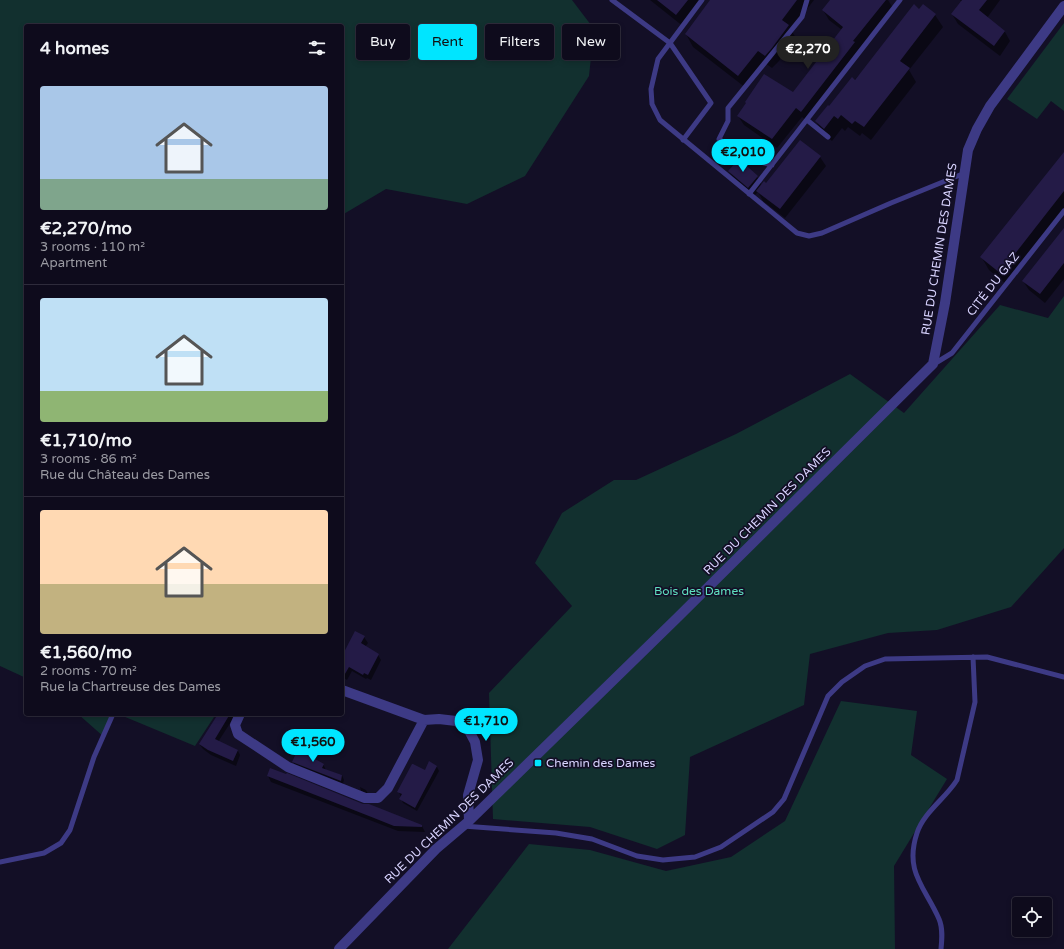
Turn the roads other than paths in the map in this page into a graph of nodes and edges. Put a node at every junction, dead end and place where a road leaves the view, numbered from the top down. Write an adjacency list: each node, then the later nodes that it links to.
1 (612, 0): 6 (lane)
2 (702, 0): 6 (lane)
3 (807, 0): 10 (lane)
4 (900, 0): 7 (lane)
5 (1064, 6): 11 (street, RUE DU CHEMIN DES DAMES)
6 (670, 44): 9 (lane); 9 (lane)
7 (807, 120): 8 (lane); 10 (lane)
8 (828, 137)
9 (683, 140): 12 (lane)
10 (772, 165): 12 (lane)
11 (965, 174): 12 (lane); 14 (street, RUE DU CHEMIN DES DAMES)
12 (749, 194)
13 (1064, 211): 14 (lane, CITÉ DU GAZ)
14 (933, 364): 21 (street, RUE DU CHEMIN DES DAMES)
15 (973, 657): 16 (lane); 21 (lane); 24 (lane)
16 (1064, 677)
17 (344, 691): 20 (street)
18 (113, 716): 22 (lane)
19 (239, 716): 20 (street)
20 (424, 720): 21 (street)
21 (466, 824): 23 (street, RUE DU CHEMIN DES DAMES)
22 (0, 862)
23 (339, 949)
24 (941, 949)

